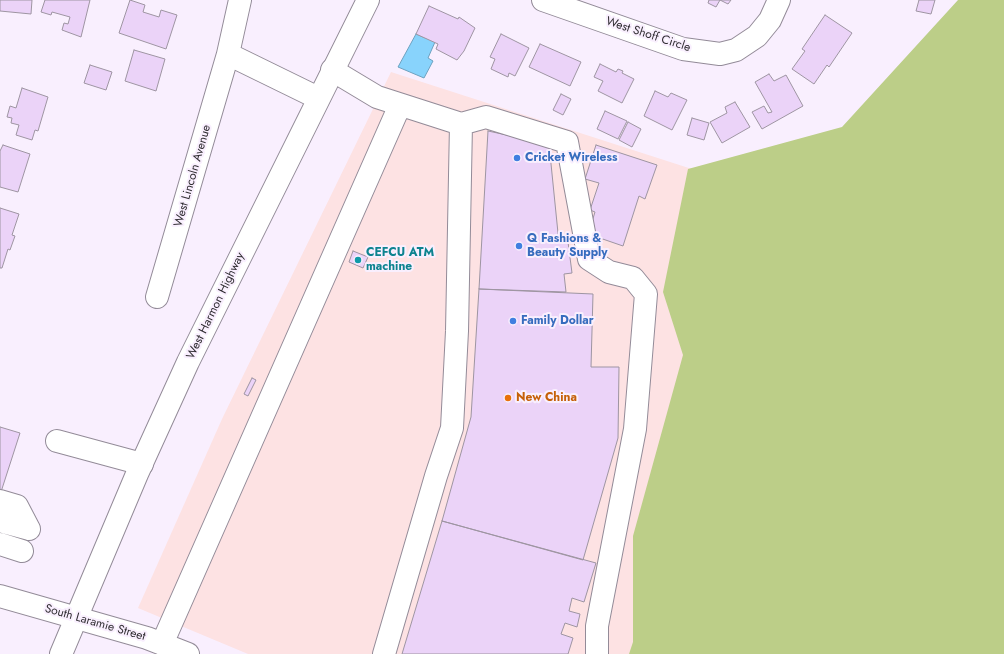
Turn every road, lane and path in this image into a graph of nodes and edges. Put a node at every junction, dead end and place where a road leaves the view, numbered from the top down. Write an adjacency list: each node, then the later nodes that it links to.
1 (240, 0): 5 (street, West Lincoln Avenue)
2 (368, 0): 6 (street, West Harmon Highway)
3 (543, 0): 4 (street, West Shoff Circle)
4 (779, 0)
5 (228, 54): 7 (street); 10 (street, West Lincoln Avenue)
6 (332, 70): 7 (street, West Harmon Highway); 8 (street)
7 (318, 98): 12 (street, West Harmon Highway)
8 (400, 105): 9 (street); 22 (street)
9 (461, 124): 25 (street); 26 (street)
10 (157, 297)
11 (58, 441): 12 (street)
12 (142, 464): 21 (street, West Harmon Highway)
13 (0, 501): 16 (street)
14 (0, 510): 16 (street)
15 (0, 521): 16 (street)
16 (28, 529): 17 (street)
17 (0, 532)
18 (0, 544): 19 (street)
19 (22, 551)
20 (0, 596): 21 (street, South Laramie Street)
21 (77, 616): 22 (street, South Laramie Street); 23 (street)
22 (162, 644): 24 (street, South Laramie Street)
23 (61, 654)
24 (188, 654)
25 (384, 654)
26 (597, 654)

